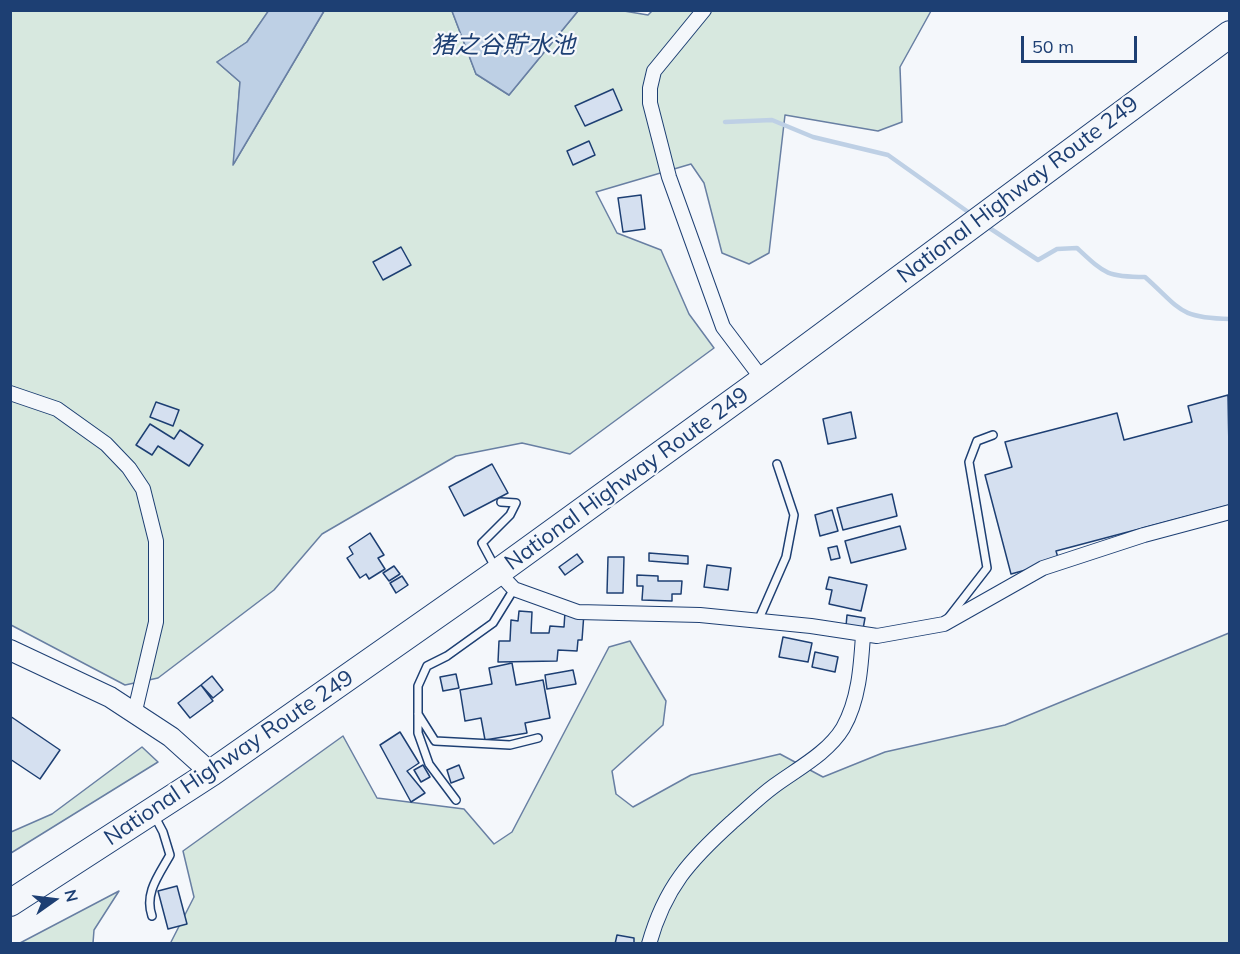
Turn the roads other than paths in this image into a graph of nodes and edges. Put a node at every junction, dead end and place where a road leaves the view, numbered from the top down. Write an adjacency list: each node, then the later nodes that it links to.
1 (704, 10): 3 (street)
2 (1230, 34): 3 (highway, National Highway Route 249)
3 (763, 380): 9 (highway, National Highway Route 249)
4 (10, 393): 15 (street)
5 (993, 435): 11 (lane)
6 (777, 465): 10 (lane)
7 (501, 502): 9 (lane)
8 (1230, 512): 11 (street)
9 (506, 581): 10 (street); 14 (lane); 17 (highway, National Highway Route 249)
10 (758, 621): 12 (street)
11 (944, 624): 12 (street)
12 (863, 635): 22 (street)
13 (10, 650): 15 (street)
14 (418, 714): 16 (lane); 18 (lane)
15 (134, 715): 17 (street)
16 (538, 738)
17 (211, 773): 19 (highway, National Highway Route 249)
18 (456, 800)
19 (153, 812): 20 (highway, National Highway Route 249); 21 (lane)
20 (10, 903)
21 (152, 916)
22 (649, 944)

